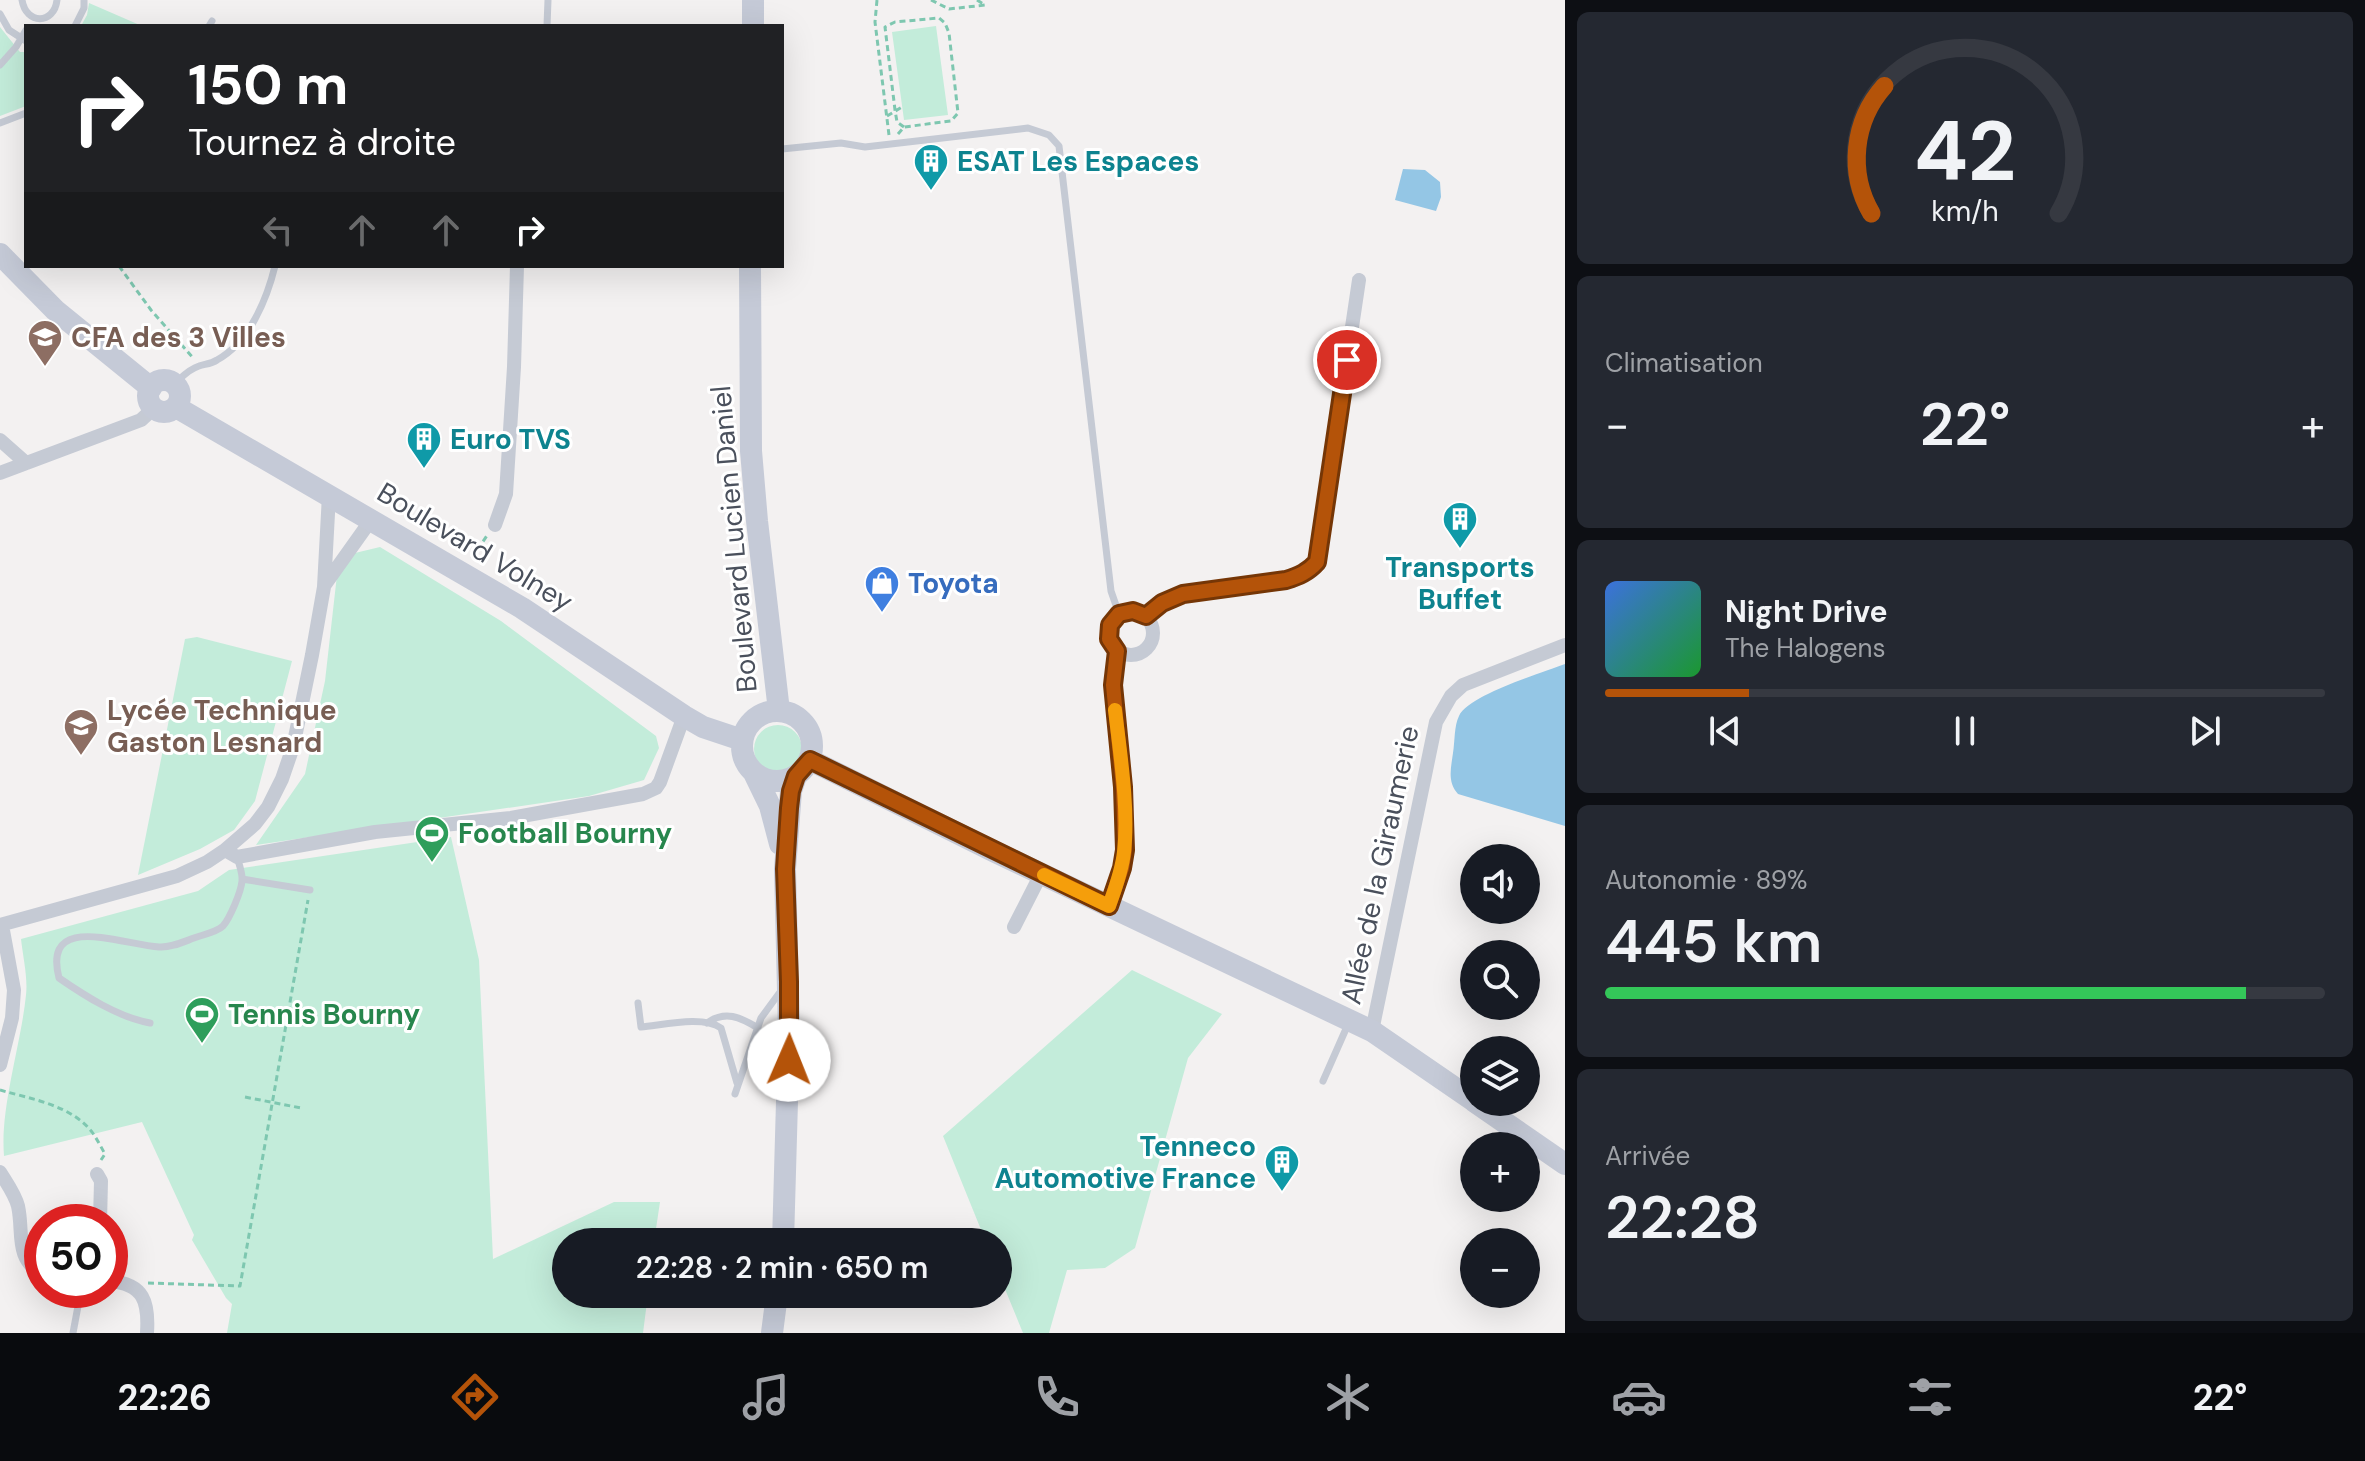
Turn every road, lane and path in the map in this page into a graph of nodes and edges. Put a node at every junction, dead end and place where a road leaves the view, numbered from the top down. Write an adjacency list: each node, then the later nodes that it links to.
1 (22, 0): 10 (lane)
2 (57, 0): 10 (lane)
3 (84, 0): 12 (lane)
4 (548, 0): 13 (lane)
5 (753, 0): 14 (main road)
6 (877, 0): 20 (path)
7 (931, 0): 8 (path)
8 (980, 0)
9 (0, 14): 15 (lane)
10 (34, 18): 11 (lane)
11 (30, 24)
12 (76, 24)
13 (547, 24)
14 (753, 24)
15 (23, 40): 16 (lane)
16 (0, 65)
17 (902, 107): 18 (path)
18 (895, 110): 18 (path); 20 (path)
19 (24, 114): 21 (lane)
20 (887, 116): 22 (path)
21 (0, 123)
22 (890, 143): 23 (lane); 41 (lane)
23 (784, 149)
24 (0, 254): 32 (main road, Boulevard Volney)
25 (120, 268): 30 (path)
26 (274, 268): 30 (lane)
27 (517, 268): 38 (street)
28 (750, 268): 45 (main road, Boulevard Lucien Daniel)
29 (1359, 280): 42 (street)
30 (198, 366): 31 (lane)
31 (174, 384): 32 (main road)
32 (160, 401): 34 (street); 36 (main road, Boulevard Volney)
33 (0, 440): 34 (street)
34 (26, 463): 35 (street)
35 (0, 473)
36 (329, 495): 37 (main road, Boulevard Volney); 40 (street)
37 (371, 520): 39 (main road, Boulevard Volney); 40 (street)
38 (495, 525): 39 (path)
39 (462, 572): 46 (main road, Boulevard Volney)
40 (324, 587): 50 (street)
41 (1119, 614): 42 (street); 44 (street)
42 (1146, 616): 44 (street)
43 (1565, 645): 64 (street, Allée de la Giraumerie)
44 (1117, 651): 55 (street)
45 (779, 711): 47 (main road); 48 (main road)
46 (684, 716): 47 (main road, Boulevard Volney); 50 (street)
47 (742, 740): 49 (main road)
48 (803, 768): 49 (main road); 51 (main road); 52 (main road)
49 (754, 773): 51 (main road)
50 (231, 854): 53 (lane); 56 (street)
51 (785, 869): 58 (main road)
52 (1041, 874): 55 (main road); 57 (street)
53 (242, 879): 54 (lane); 61 (lane)
54 (310, 890): 72 (path)
55 (1109, 906): 60 (main road)
56 (1, 925): 65 (street)
57 (1014, 927)
58 (789, 982): 63 (lane); 79 (main road)
59 (638, 1003): 62 (lane)
60 (1350, 1020): 64 (main road); 66 (lane)
61 (150, 1023)
62 (707, 1023): 63 (lane); 67 (lane)
63 (758, 1028): 67 (lane)
64 (1372, 1031): 68 (main road)
65 (0, 1065)
66 (1323, 1081)
67 (737, 1083): 70 (lane)
68 (1460, 1089)
69 (0, 1090): 77 (path)
70 (735, 1094)
71 (245, 1097): 72 (path)
72 (272, 1102): 73 (path); 81 (path)
73 (301, 1108)
74 (1499, 1116): 75 (main road)
75 (1565, 1164)
76 (0, 1172): 80 (street)
77 (97, 1174): 78 (street)
78 (100, 1204)
79 (783, 1228)
80 (24, 1257)
81 (128, 1283)
82 (128, 1284): 86 (street)
83 (78, 1308): 85 (lane)
84 (775, 1308): 87 (main road)
85 (73, 1333)
86 (147, 1333)
87 (772, 1333)

